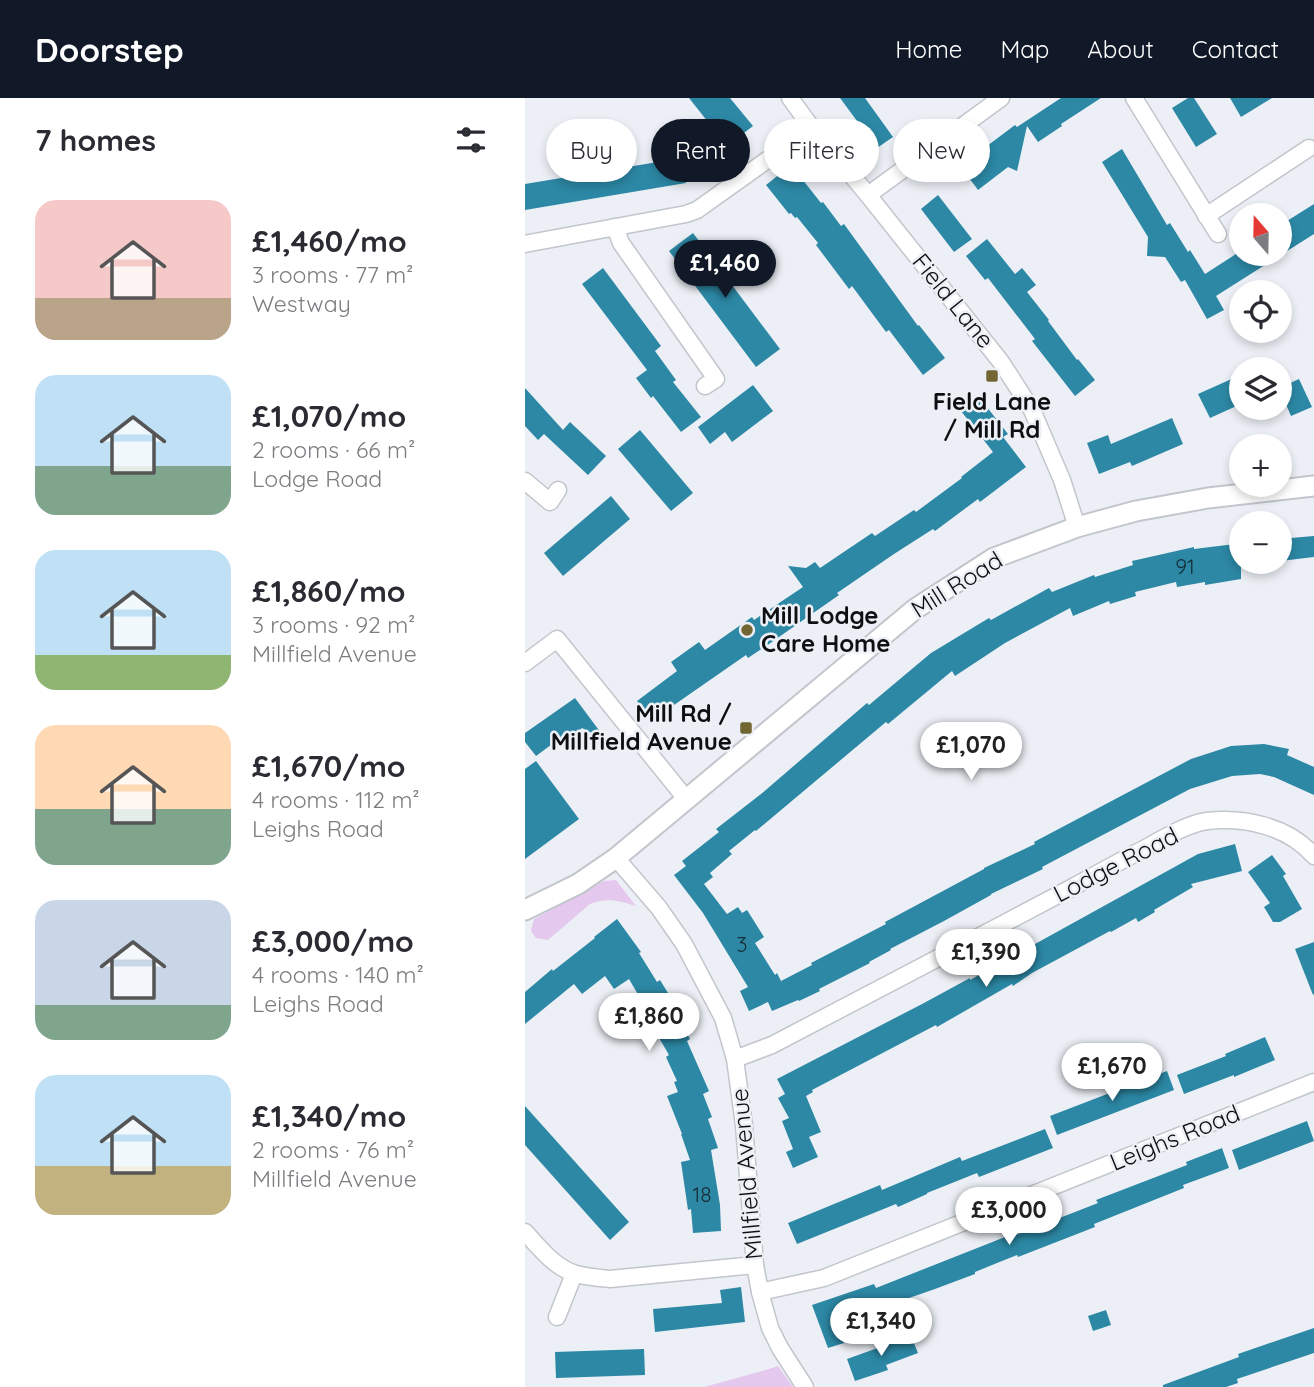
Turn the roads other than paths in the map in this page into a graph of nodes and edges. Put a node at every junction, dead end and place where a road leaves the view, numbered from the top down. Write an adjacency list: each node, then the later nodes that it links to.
1 (790, 98): 4 (street, Field Lane)
2 (1001, 98): 8 (street)
3 (1134, 98): 9 (street)
4 (805, 119)
5 (1308, 146): 9 (street)
6 (764, 162): 10 (street)
7 (857, 182): 8 (street, Field Lane)
8 (868, 195): 17 (street, Field Lane)
9 (1206, 216): 11 (street)
10 (615, 227): 12 (street); 13 (street)
11 (1218, 234)
12 (525, 244)
13 (705, 386)
14 (525, 481): 16 (street)
15 (1314, 486): 17 (street, Mill Road)
16 (558, 490)
17 (1077, 527): 19 (street, Mill Road)
18 (527, 657): 19 (street)
19 (687, 800): 21 (street, Mill Road)
20 (1314, 856): 23 (street, Lodge Road)
21 (617, 858): 22 (street, Mill Road); 23 (street, Millfield Avenue)
22 (525, 911)
23 (735, 1059): 26 (street, Millfield Avenue)
24 (1314, 1082): 28 (street, Leighs Road)
25 (525, 1233): 27 (street)
26 (755, 1265): 27 (street); 28 (street, Millfield Avenue)
27 (574, 1274): 29 (street)
28 (760, 1292): 30 (street, Millfield Avenue)
29 (557, 1317)
30 (805, 1387)

